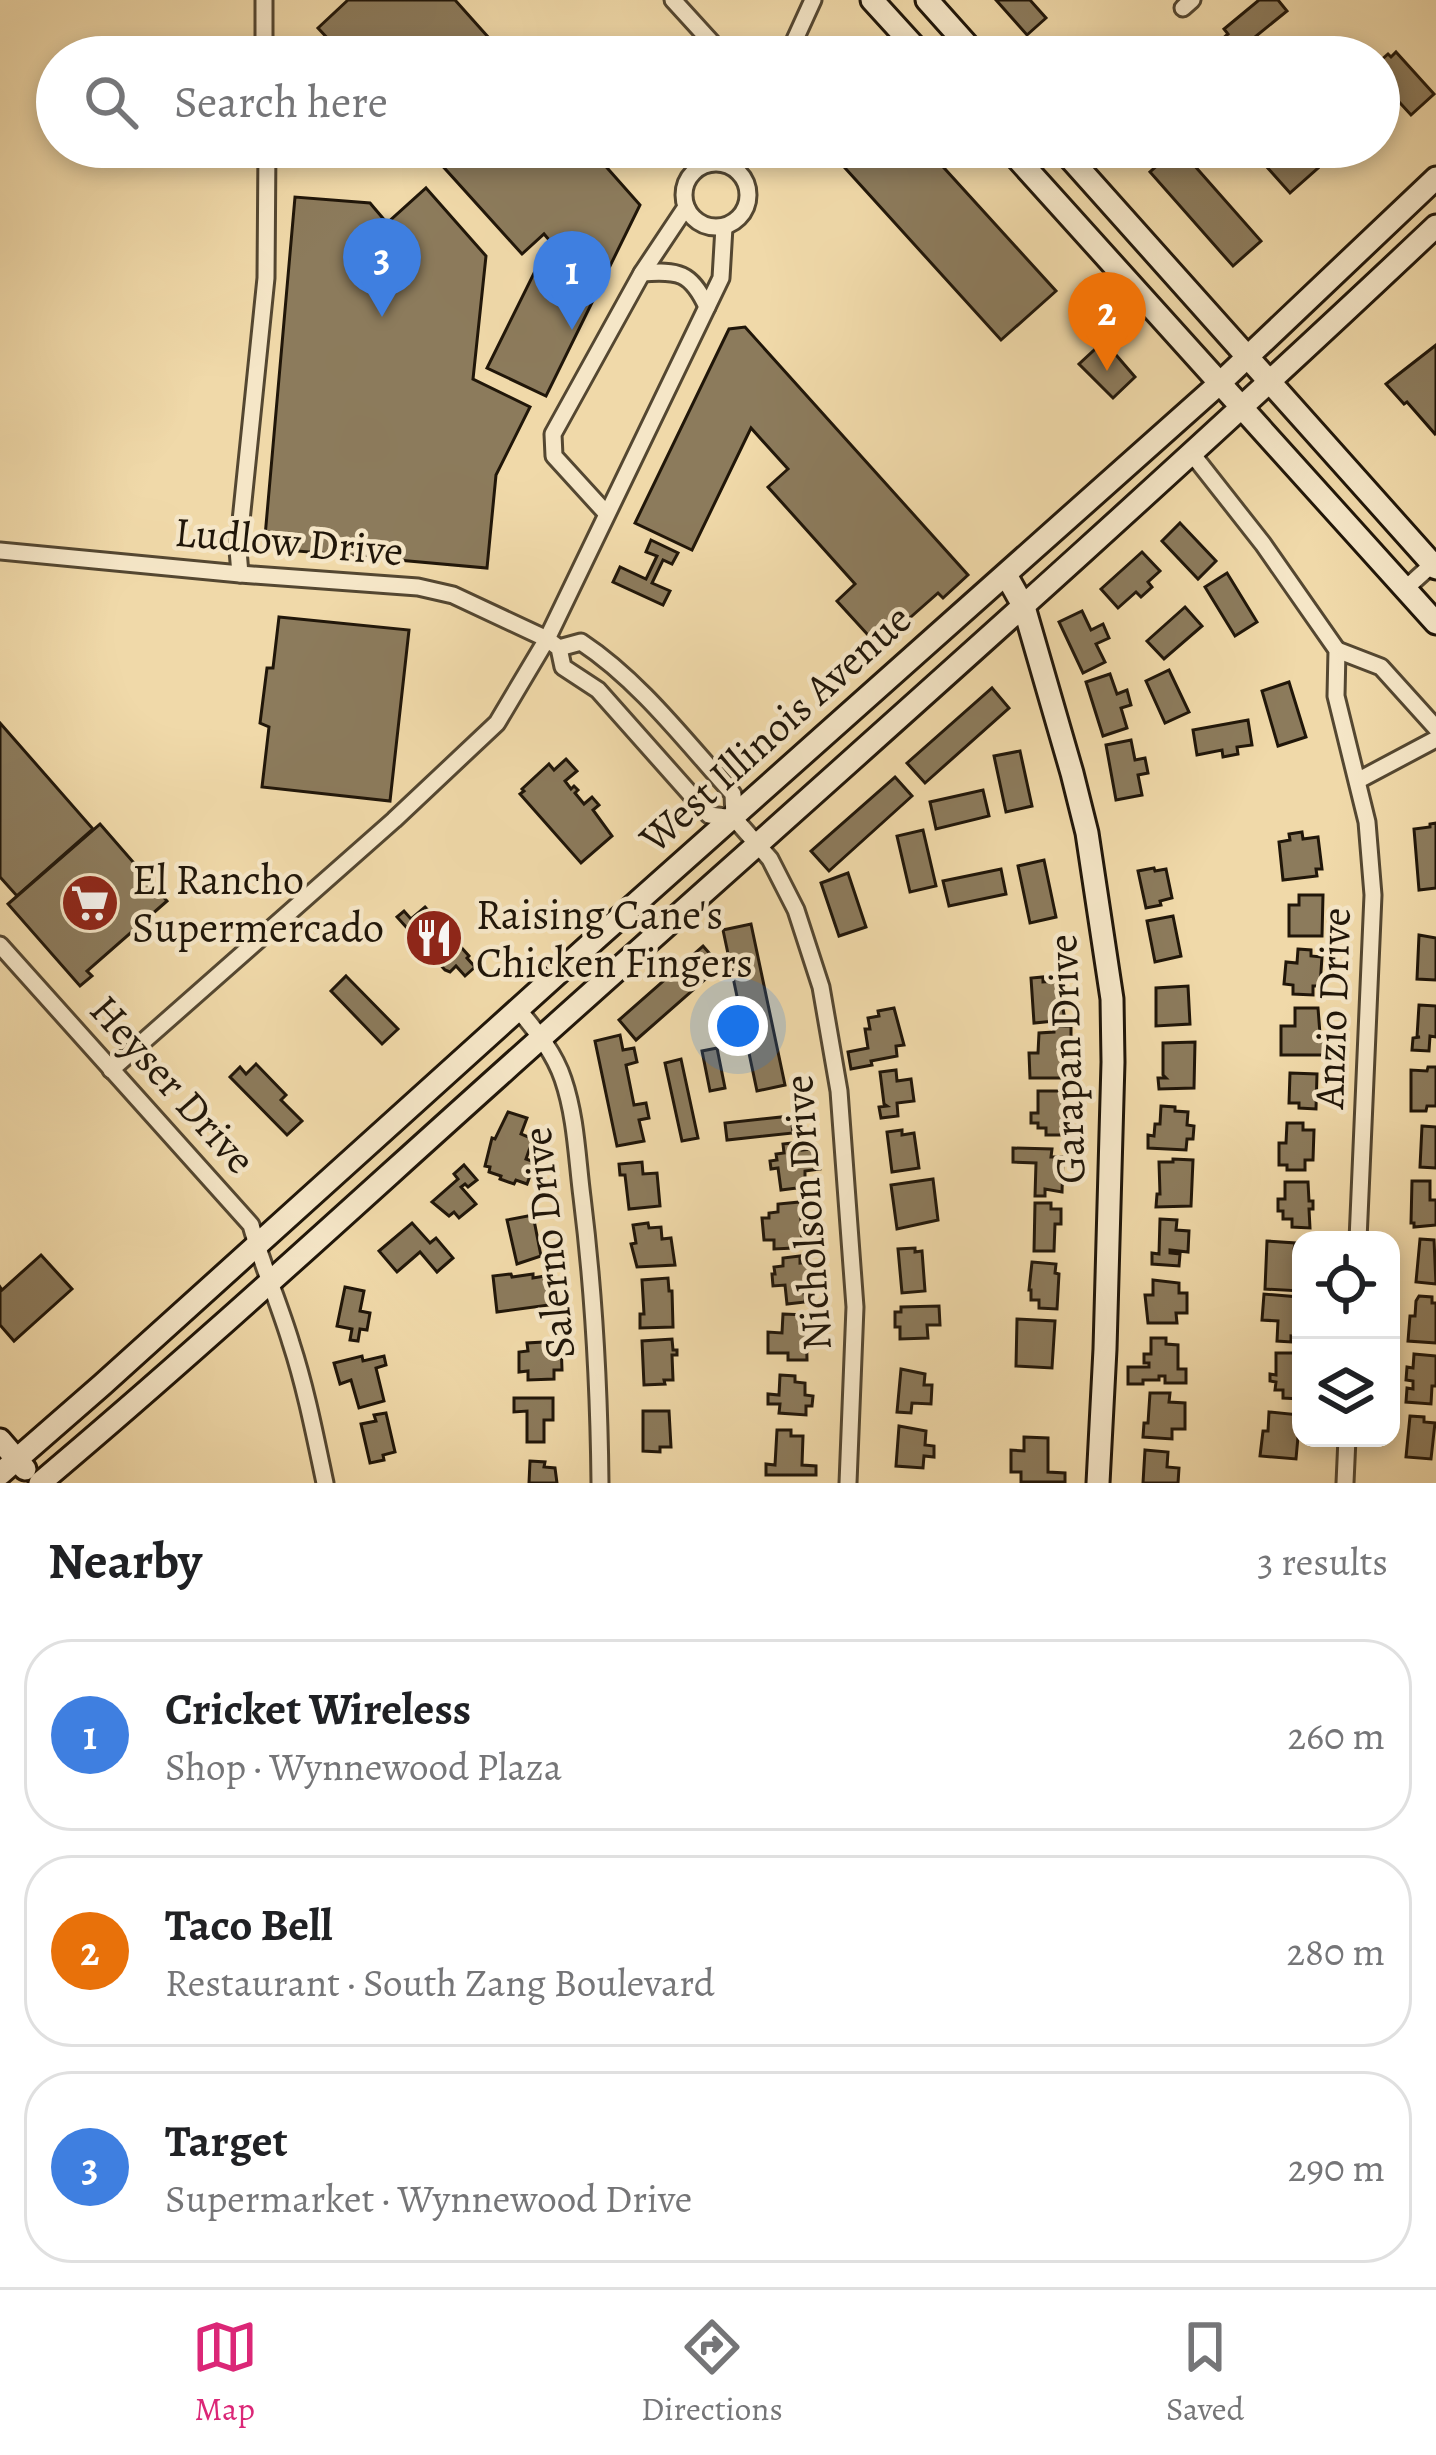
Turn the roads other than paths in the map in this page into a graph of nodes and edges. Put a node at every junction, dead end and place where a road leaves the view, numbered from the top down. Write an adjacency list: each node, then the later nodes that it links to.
1 (263, 0): 6 (street)
2 (673, 0): 7 (street)
3 (813, 0): 8 (street)
4 (872, 0): 9 (main road)
5 (926, 0): 10 (main road)
6 (264, 36)
7 (706, 36)
8 (797, 36)
9 (905, 36)
10 (959, 36)
11 (267, 168): 31 (street)
12 (700, 168): 18 (street)
13 (735, 168): 19 (street)
14 (1026, 168): 24 (main road)
15 (1079, 168): 23 (main road)
16 (1436, 178): 17 (main road, West Illinois Avenue)
17 (1411, 202): 20 (main road); 23 (main road, West Illinois Avenue)
18 (686, 207): 19 (street); 21 (street)
19 (724, 227): 22 (street)
20 (1433, 229): 25 (main road, West Illinois Avenue)
21 (642, 273): 22 (street); 28 (street)
22 (707, 307): 28 (street)
23 (1248, 356): 24 (main road, West Illinois Avenue); 25 (main road)
24 (1220, 383): 26 (main road); 32 (main road, West Illinois Avenue)
25 (1270, 383): 26 (main road, West Illinois Avenue); 30 (main road)
26 (1244, 407): 27 (main road, West Illinois Avenue); 33 (main road)
27 (1193, 454): 34 (main road, West Illinois Avenue); 37 (street)
28 (606, 513): 36 (street)
29 (0, 551): 31 (street, Ludlow Drive)
30 (1435, 564): 33 (street)
31 (240, 574): 36 (street, Ludlow Drive)
32 (1006, 575): 34 (main road, Garapan Drive); 41 (main road, West Illinois Avenue)
33 (1405, 589): 35 (main road)
34 (1024, 607): 42 (main road, West Illinois Avenue); 57 (main road, Garapan Drive)
35 (1436, 623)
36 (553, 644): 41 (street, Ludlow Drive); 41 (street, Ludlow Drive); 46 (street)
37 (1337, 650): 38 (street); 40 (street, Anzio Drive)
38 (1436, 728)
39 (1436, 739): 40 (street)
40 (1359, 780): 47 (street, Anzio Drive)
41 (734, 818): 42 (street, Nicholson Drive); 44 (main road, West Illinois Avenue)
42 (759, 845): 45 (main road, West Illinois Avenue); 56 (street, Nicholson Drive)
43 (0, 945): 46 (street, Heyser Drive)
44 (518, 1010): 45 (street, Salerno Drive); 48 (main road, West Illinois Avenue)
45 (542, 1037): 49 (main road, West Illinois Avenue); 55 (street, Salerno Drive)
46 (111, 1070): 48 (street, Heyser Drive)
47 (1358, 1231)
48 (256, 1245): 49 (street, Heyser Drive); 52 (main road, West Illinois Avenue)
49 (269, 1284): 53 (main road, West Illinois Avenue); 54 (street, Heyser Drive)
50 (0, 1440): 52 (main road)
51 (1347, 1447): 58 (street)
52 (9, 1466): 53 (main road)
53 (38, 1483)
54 (325, 1483)
55 (600, 1483)
56 (848, 1483)
57 (1098, 1483)
58 (1345, 1483)

